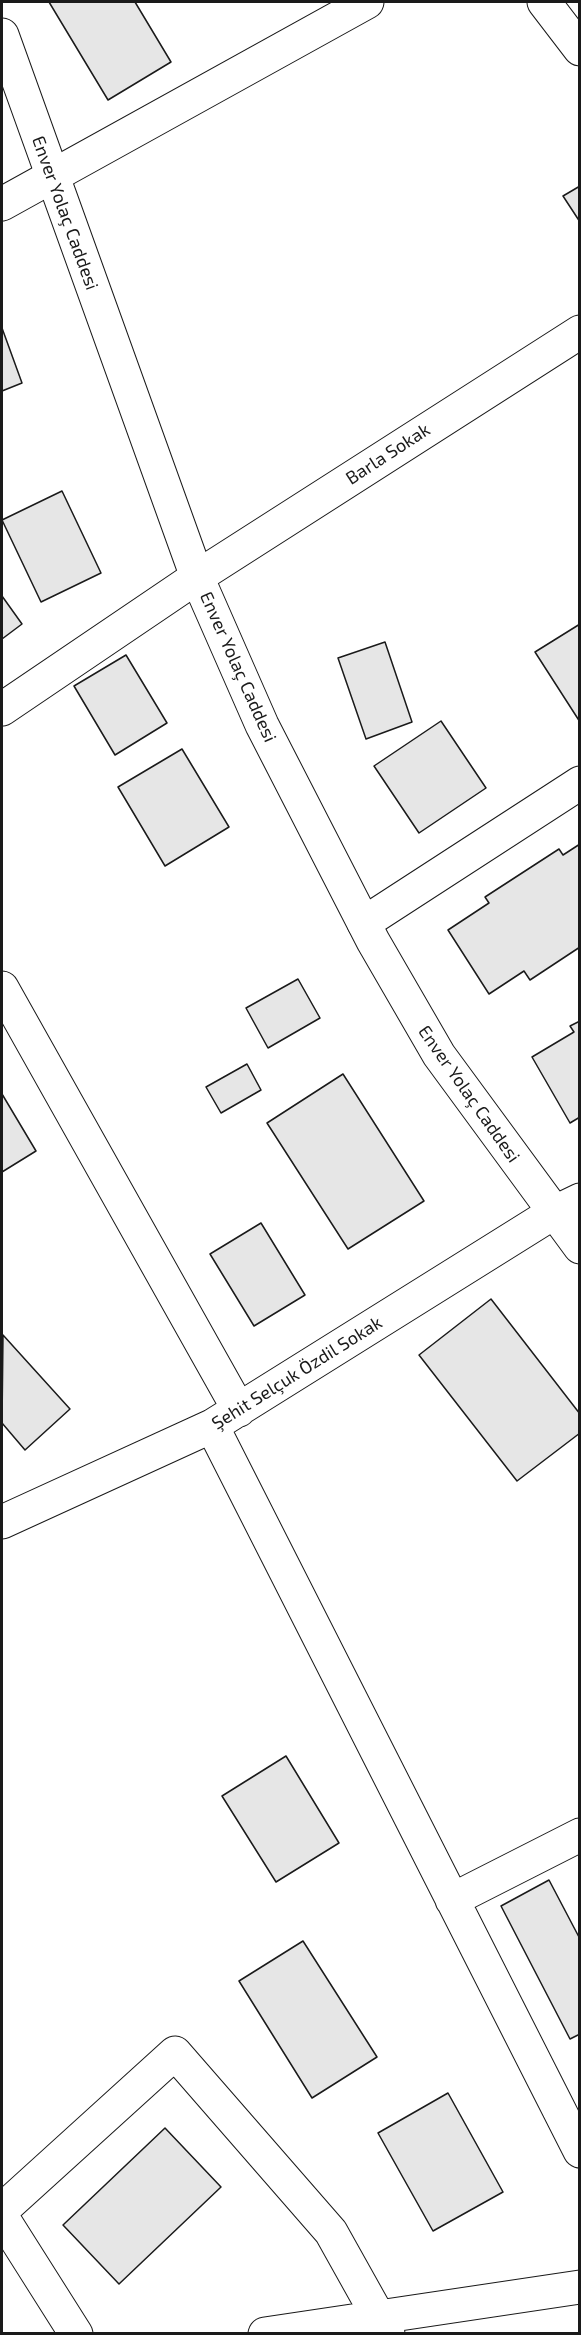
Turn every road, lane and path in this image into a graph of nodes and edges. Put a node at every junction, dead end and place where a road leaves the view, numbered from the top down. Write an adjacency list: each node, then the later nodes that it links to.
1 (367, 2): 5 (street)
2 (544, 2): 4 (street)
3 (2, 35): 5 (street, Enver Yolaç Caddesi)
4 (579, 50)
5 (51, 176): 6 (street); 8 (street, Enver Yolaç Caddesi)
6 (2, 204)
7 (579, 332): 8 (street, Barla Sokak)
8 (197, 577): 9 (street, Barla Sokak); 11 (street, Enver Yolaç Caddesi)
9 (2, 709)
10 (579, 783): 11 (street)
11 (364, 923): 13 (street, Enver Yolaç Caddesi)
12 (2, 988): 15 (street)
13 (566, 1206): 14 (street, Enver Yolaç Caddesi); 15 (street, Şehit Selçuk Özdil Sokak)
14 (579, 1247)
15 (225, 1418): 16 (street, Şehit Selçuk Özdil Sokak); 18 (street)
16 (2, 1522)
17 (579, 1835): 18 (street)
18 (452, 1900): 19 (street)
19 (579, 2151)
20 (2, 2210): 23 (street)
21 (2, 2217): 24 (street)
22 (579, 2287): 23 (street)
23 (385, 2325): 25 (street)
24 (76, 2334)
25 (265, 2334)

